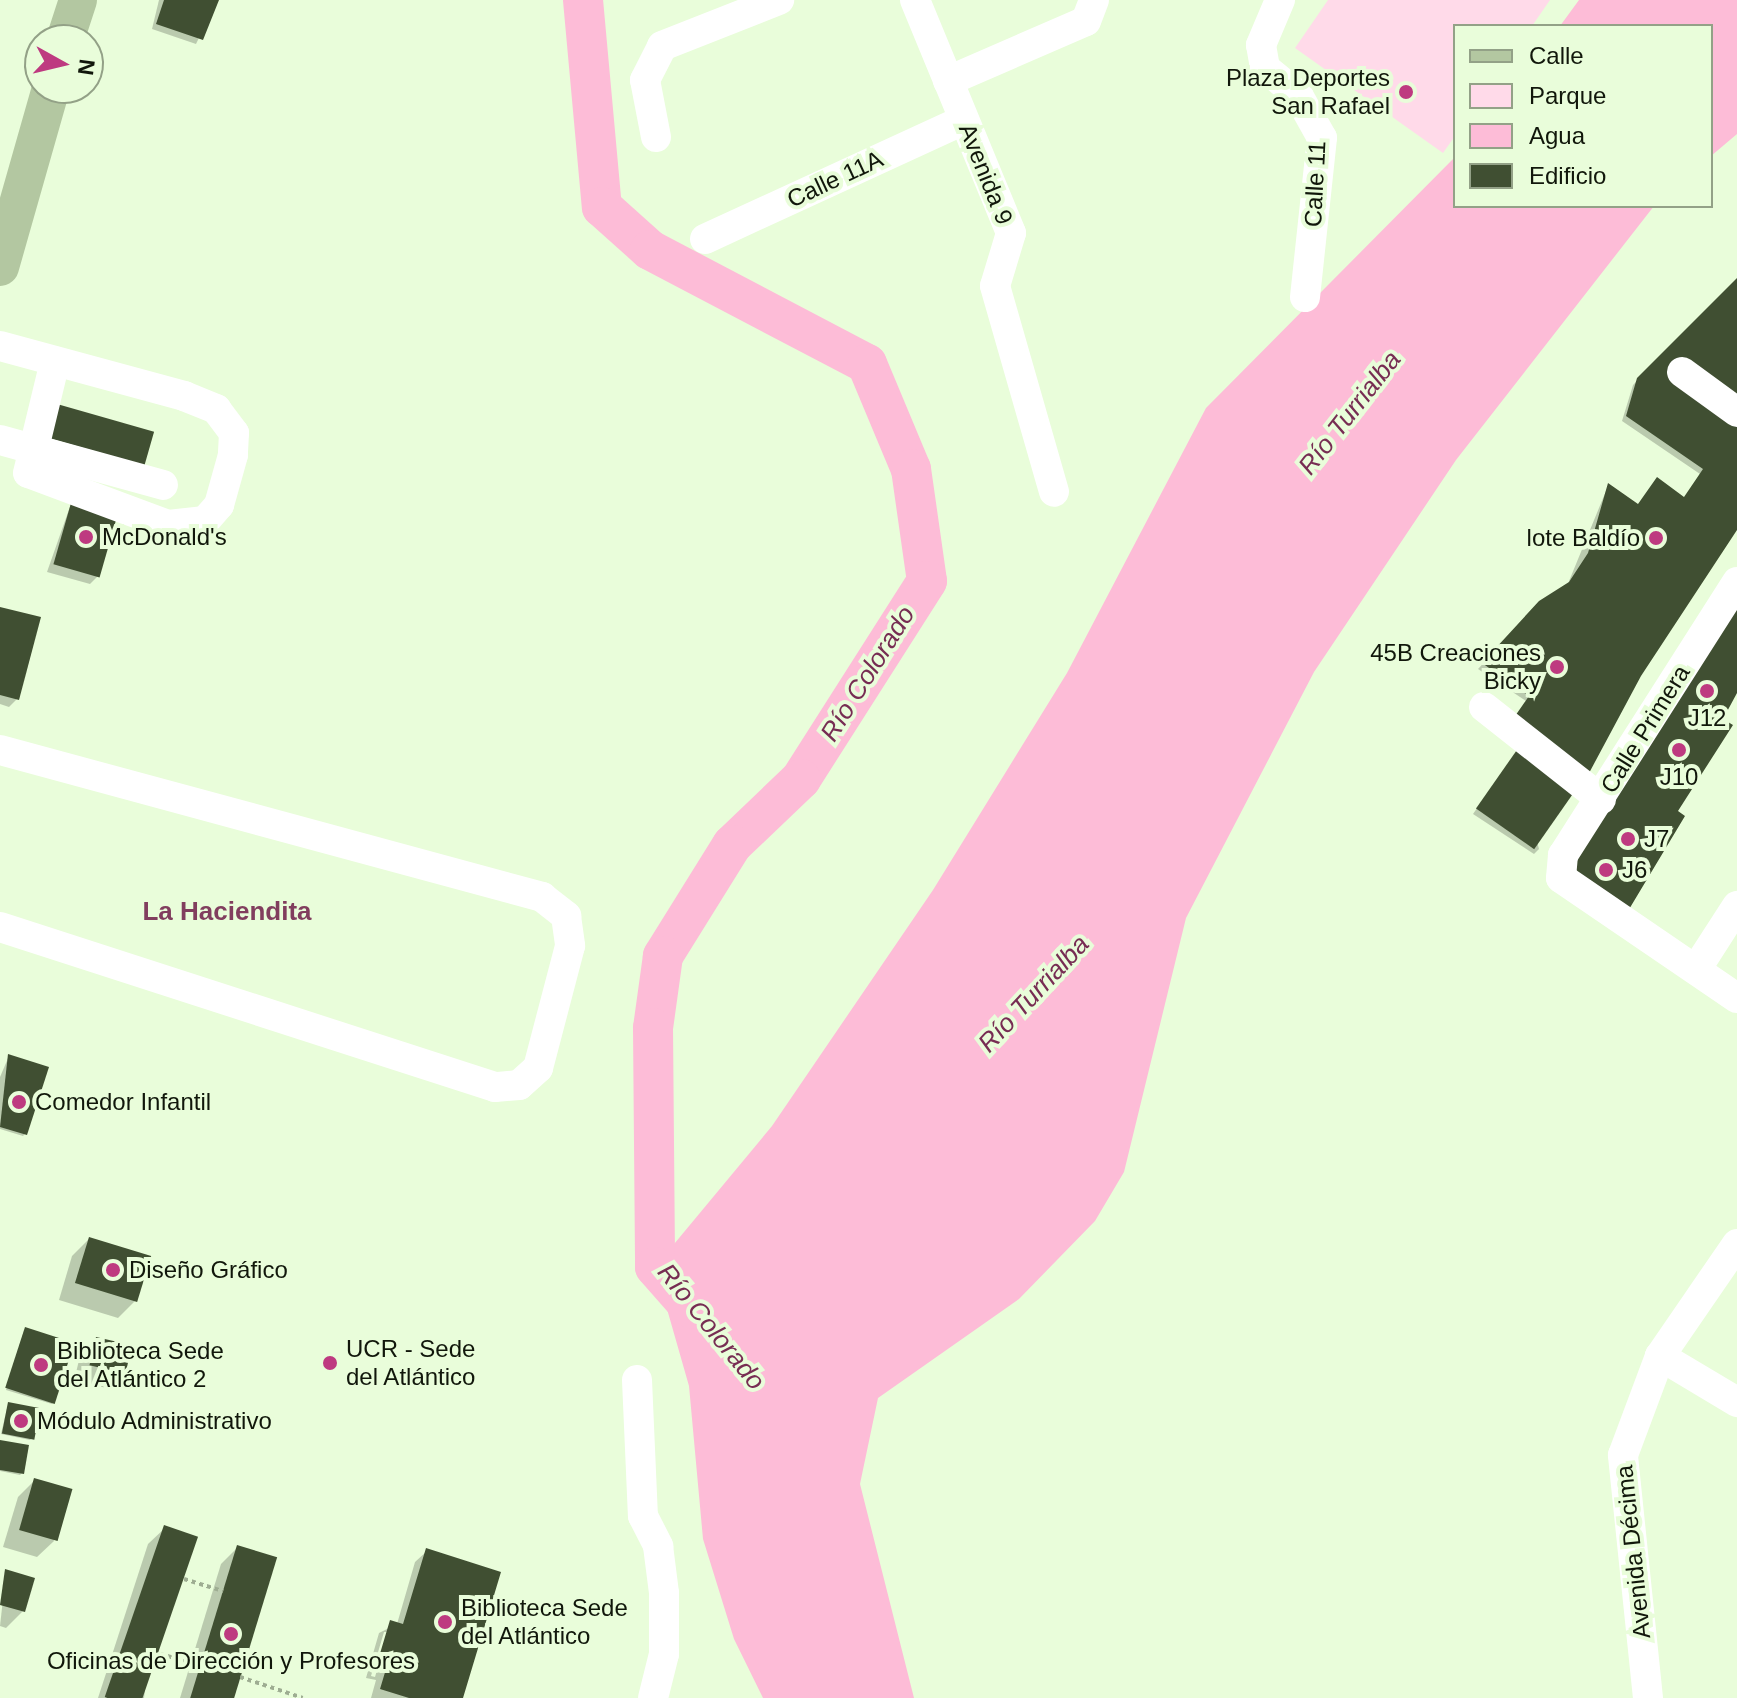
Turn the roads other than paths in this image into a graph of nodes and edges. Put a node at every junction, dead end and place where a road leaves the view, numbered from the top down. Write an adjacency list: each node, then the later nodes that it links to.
1 (78, 0): 6 (main road)
2 (779, 0): 10 (street)
3 (915, 0): 7 (street, Avenida 9)
4 (1280, 0): 14 (street, Calle 11)
5 (1090, 10): 7 (street)
6 (70, 24)
7 (948, 81): 9 (street, Avenida 9)
8 (46, 104): 11 (main road)
9 (964, 120): 12 (street, Calle 11A); 21 (street, Avenida 9)
10 (656, 137)
11 (6, 223): 13 (main road)
12 (705, 239)
13 (0, 267)
14 (1305, 297)
15 (0, 346): 16 (street)
16 (55, 361): 19 (street); 19 (street)
17 (1682, 372): 18 (street)
18 (1737, 412)
19 (14, 444): 20 (street)
20 (163, 485)
21 (1054, 492)
22 (1737, 582): 25 (street, Calle Primera)
23 (1484, 707): 25 (street)
24 (0, 750): 27 (street)
25 (1601, 799): 28 (street, Calle Primera)
26 (1737, 906): 28 (street)
27 (0, 927)
28 (1697, 968): 29 (street)
29 (1737, 998)
30 (1737, 1244): 31 (street, Avenida Décima)
31 (1660, 1356): 33 (street); 35 (street, Avenida Décima)
32 (637, 1380): 34 (street)
33 (1737, 1402)
34 (653, 1698)
35 (1648, 1698)

